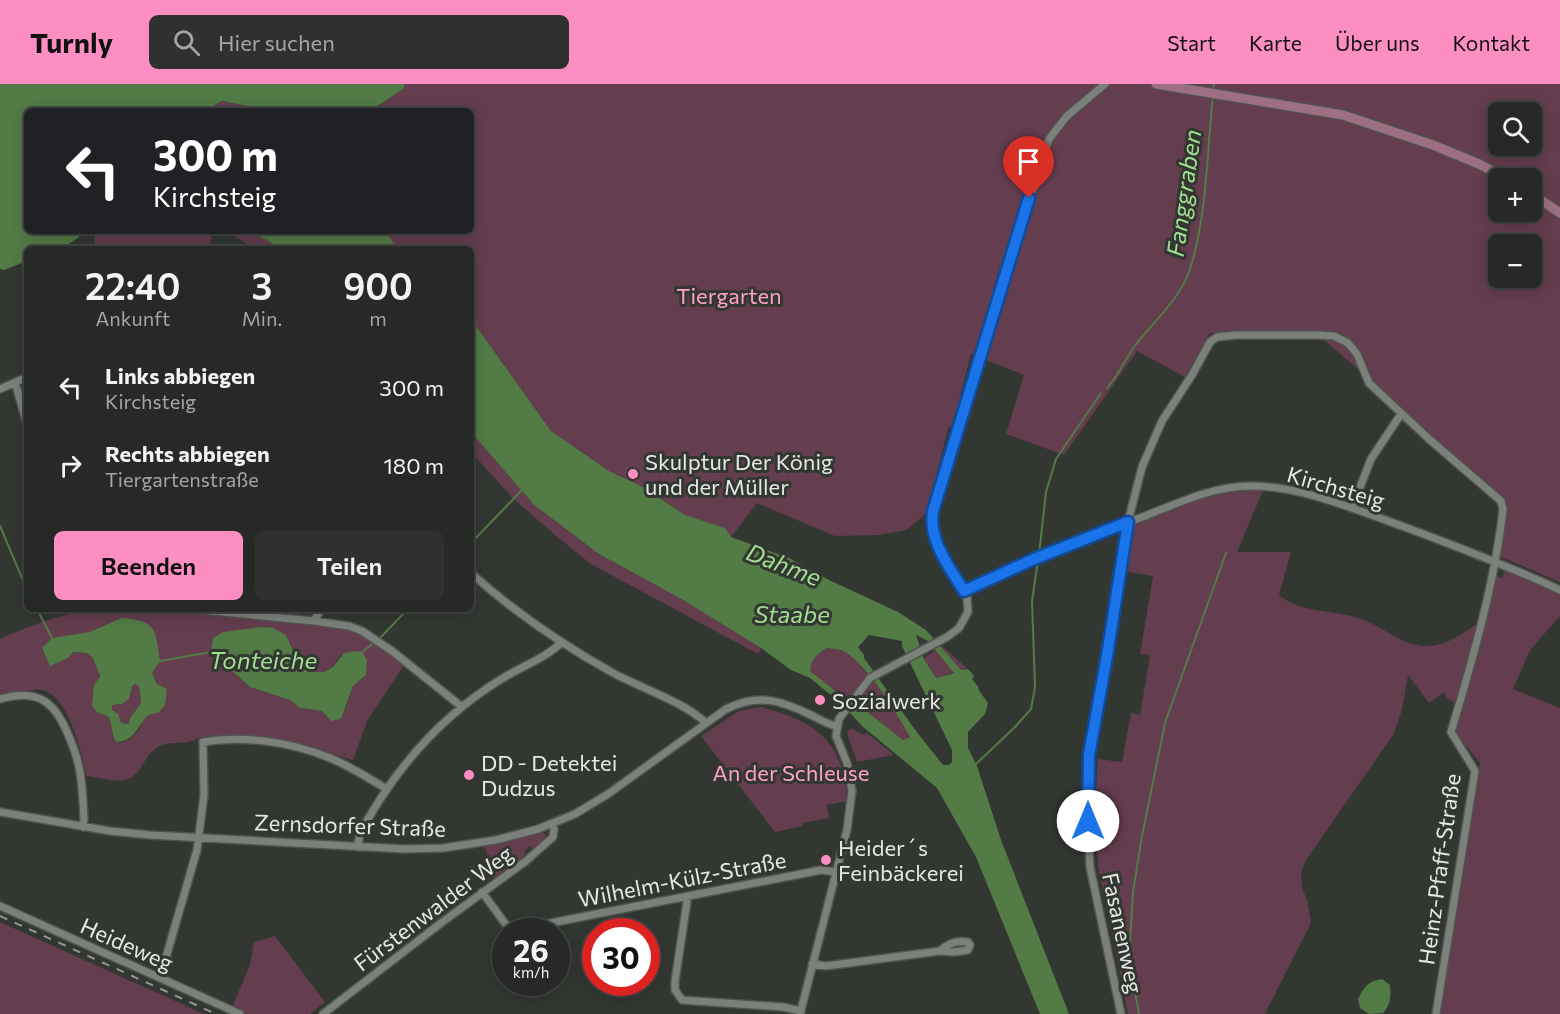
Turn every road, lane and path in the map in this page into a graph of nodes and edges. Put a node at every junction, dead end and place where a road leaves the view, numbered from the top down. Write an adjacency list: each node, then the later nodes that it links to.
1 (1105, 84): 16 (street)
2 (1156, 84): 3 (main road)
3 (1488, 169)
4 (1542, 201): 5 (main road)
5 (1560, 213)
6 (24, 378): 7 (street)
7 (15, 382): 8 (street); 9 (street)
8 (0, 389)
9 (24, 414)
10 (1401, 414): 11 (street); 12 (street, Fasanenweg); 13 (street, Heinz-Pfaff-Straße)
11 (1352, 508): 12 (street, Kirchsteig); 13 (street, Kirchsteig)
12 (1128, 522): 16 (street, Kirchsteig); 42 (street, Fasanenweg)
13 (1495, 560): 15 (street, Kirchsteig); 43 (street, Heinz-Pfaff-Straße)
14 (474, 575): 21 (street)
15 (1560, 590)
16 (964, 591): 25 (street)
17 (247, 612): 19 (street)
18 (319, 612): 20 (street)
19 (266, 613): 20 (street)
20 (314, 621): 23 (street)
21 (562, 642): 23 (street); 24 (street)
22 (0, 699): 29 (street)
23 (462, 707): 26 (street)
24 (706, 723): 25 (street, Zernsdorfer Straße); 28 (street, Zernsdorfer Straße)
25 (836, 726): 32 (street)
26 (387, 789): 30 (street); 31 (street)
27 (0, 812): 29 (street, Zernsdorfer Straße)
28 (552, 824): 31 (street, Zernsdorfer Straße); 33 (street, Fürstenwalder Weg)
29 (83, 827): 30 (street, Zernsdorfer Straße)
30 (199, 839): 31 (street, Zernsdorfer Straße); 38 (street)
31 (357, 847)
32 (836, 872): 34 (street, Wilhelm-Külz-Straße); 37 (street)
33 (482, 892): 34 (street, Wilhelm-Külz-Straße); 41 (street, Fürstenwalder Weg)
34 (687, 896): 39 (street)
35 (0, 906): 38 (street, Heideweg)
36 (940, 951): 37 (street)
37 (812, 964): 39 (street)
38 (160, 978): 40 (street, Heideweg)
39 (800, 1012)
40 (240, 1014)
41 (323, 1014)
42 (1121, 1014)
43 (1436, 1014)

